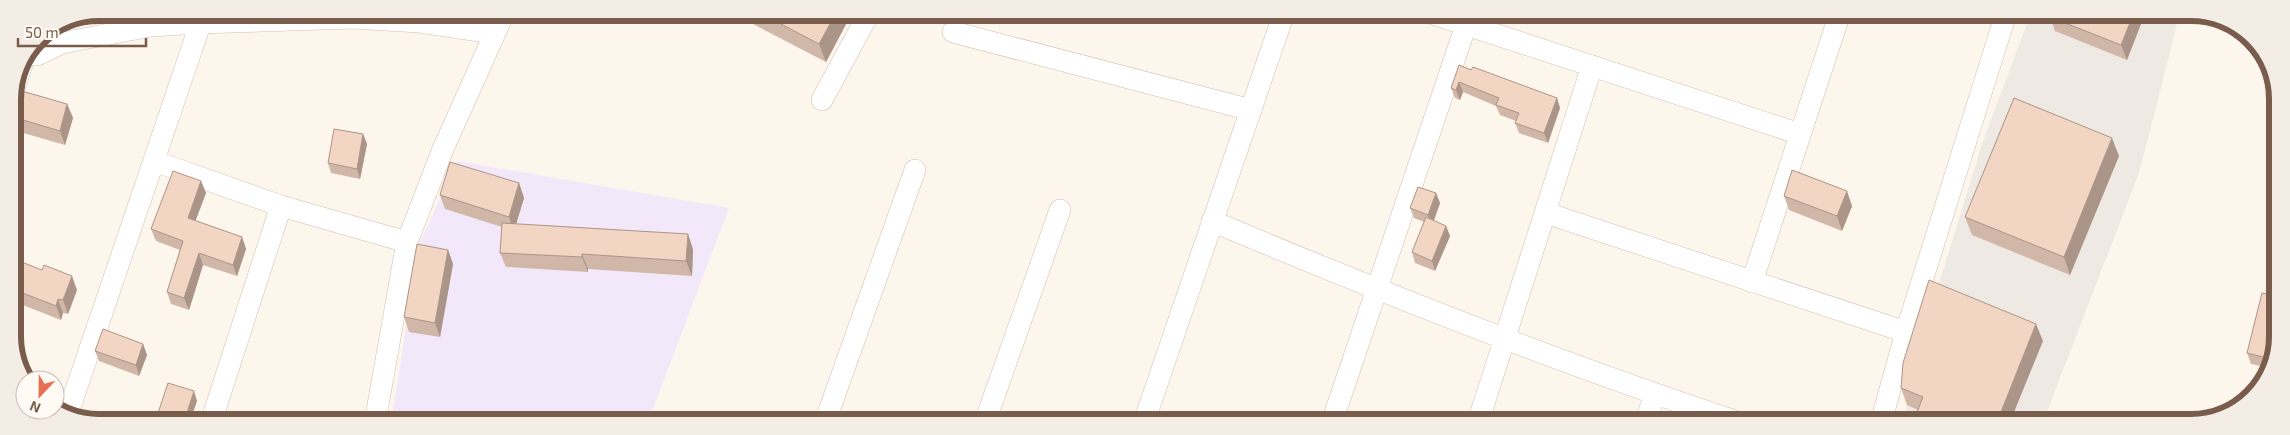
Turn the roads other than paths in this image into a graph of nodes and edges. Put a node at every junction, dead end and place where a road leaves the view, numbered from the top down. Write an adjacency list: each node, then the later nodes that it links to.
1 (182, 21): 13 (street)
2 (201, 21): 18 (street)
3 (403, 21): 12 (street)
4 (500, 21): 12 (street)
5 (865, 21): 15 (street)
6 (1281, 21): 16 (street)
7 (1454, 21): 10 (street)
8 (1837, 21): 17 (street)
9 (2004, 21): 27 (street)
10 (1466, 25): 14 (street); 26 (street)
11 (953, 32): 16 (street)
12 (493, 33): 24 (street)
13 (36, 54)
14 (1592, 66): 17 (street); 22 (street)
15 (822, 100)
16 (1250, 110): 23 (street)
17 (1800, 134): 25 (street)
18 (154, 161): 20 (street); 30 (street)
19 (915, 170): 33 (street)
20 (281, 206): 24 (street); 31 (street)
21 (1060, 210): 34 (street)
22 (1546, 213): 25 (street); 28 (street)
23 (1212, 221): 26 (street); 35 (street)
24 (407, 242): 32 (street)
25 (1752, 282): 27 (street)
26 (1376, 290): 28 (street); 36 (street)
27 (1906, 332): 40 (street)
28 (1505, 338): 29 (street); 37 (street)
29 (1654, 395): 38 (street); 39 (street)
30 (70, 408)
31 (214, 414)
32 (376, 414)
33 (827, 414)
34 (988, 414)
35 (1147, 414)
36 (1335, 414)
37 (1481, 414)
38 (1648, 414)
39 (1713, 414)
40 (1883, 414)

